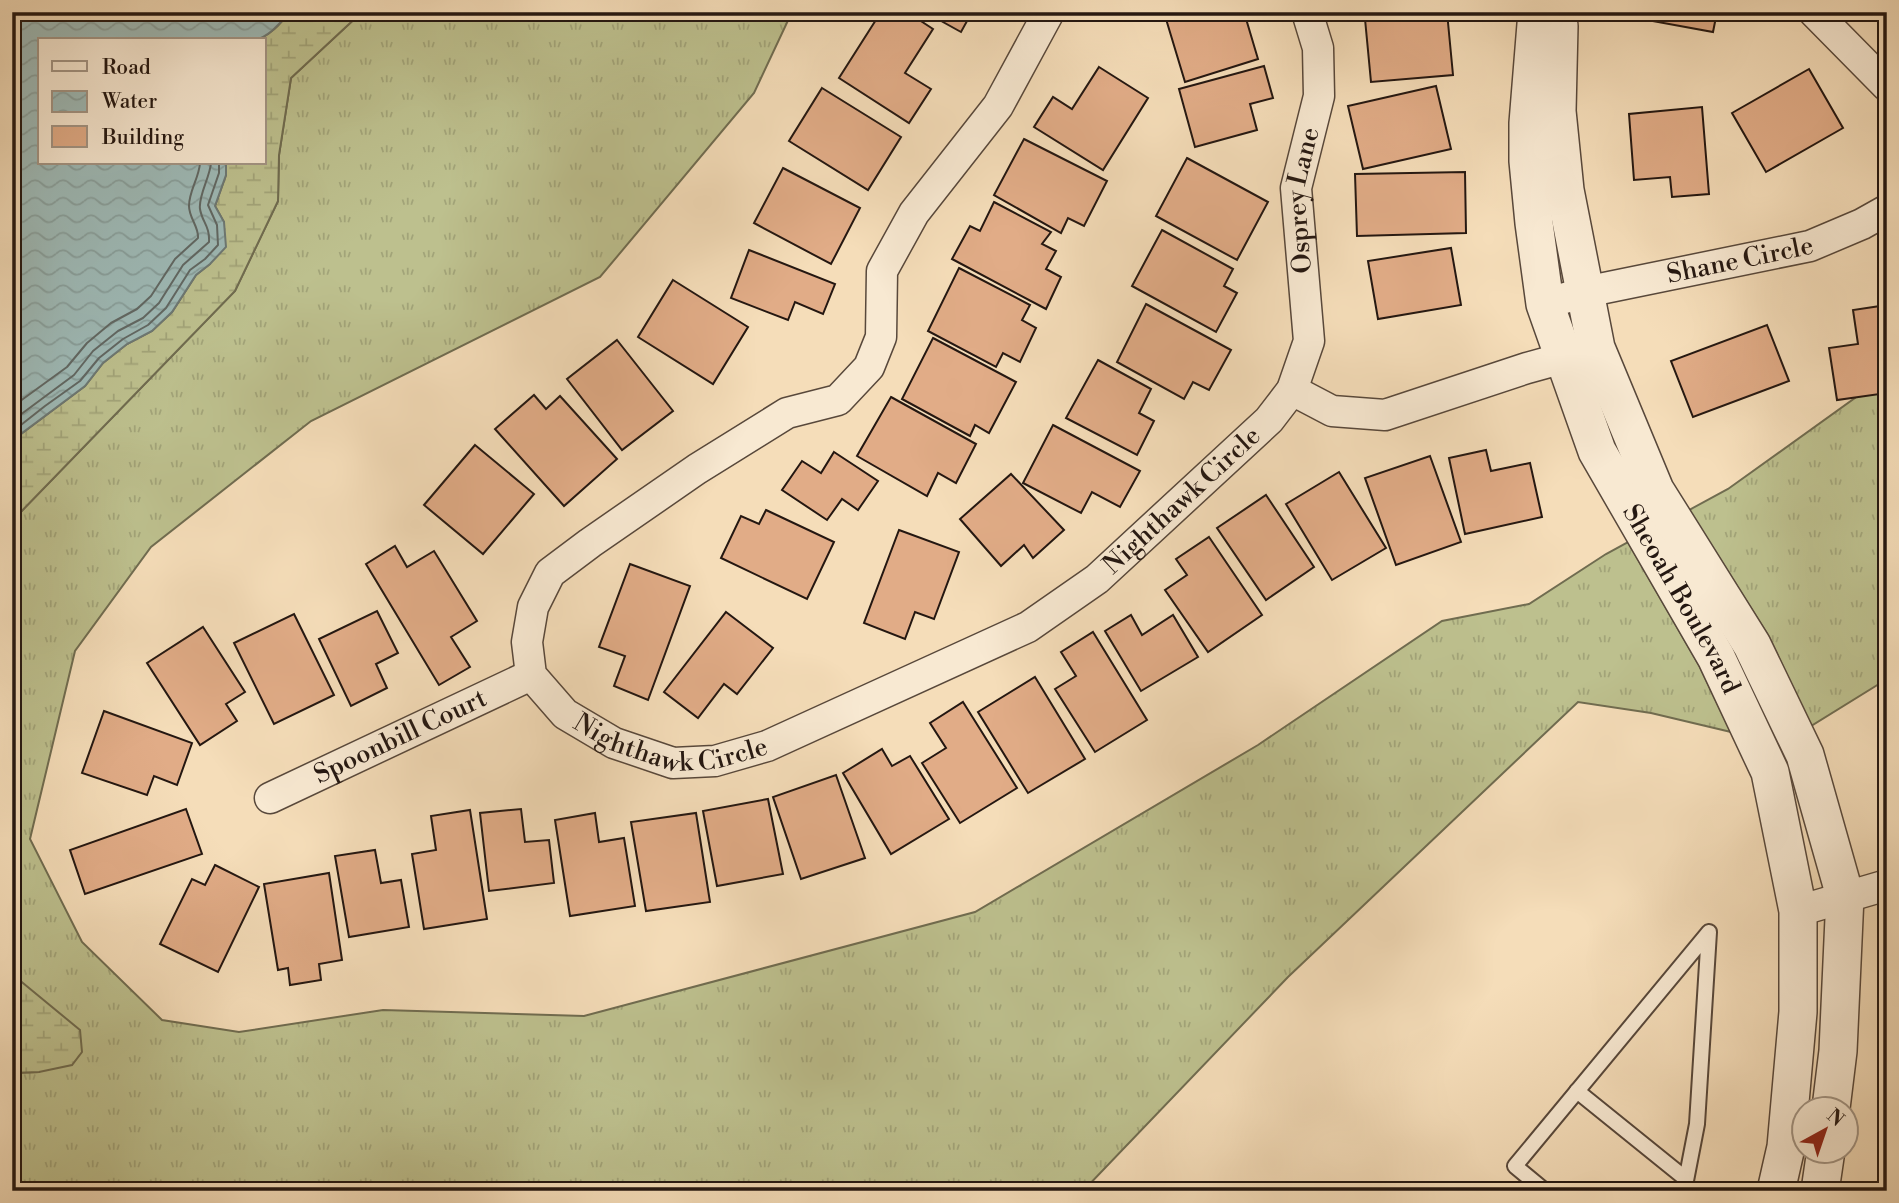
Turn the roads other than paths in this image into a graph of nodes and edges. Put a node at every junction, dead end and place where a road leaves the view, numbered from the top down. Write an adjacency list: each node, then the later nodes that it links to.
1 (1049, 12): 12 (street)
2 (1307, 12): 11 (street, Osprey Lane)
3 (1537, 12): 9 (street, Sheoah Boulevard)
4 (1561, 12): 8 (street, Sheoah Boulevard)
5 (1814, 12): 6 (street)
6 (1887, 86)
7 (1887, 210): 8 (street, Shane Circle)
8 (1585, 292): 9 (street); 10 (street, Sheoah Boulevard)
9 (1545, 304): 10 (street, Sheoah Boulevard)
10 (1580, 354): 11 (street); 15 (street, Sheoah Boulevard); 16 (street, Sheoah Boulevard)
11 (1292, 390): 12 (street, Nighthawk Circle)
12 (531, 675): 13 (street, Spoonbill Court)
13 (270, 798)
14 (1887, 885): 15 (street)
15 (1845, 896): 16 (street); 18 (street, Sheoah Boulevard)
16 (1798, 911): 22 (street, Sheoah Boulevard)
17 (1577, 1091): 20 (lane); 20 (lane); 21 (lane)
18 (1833, 1094)
19 (1824, 1164): 23 (street)
20 (1685, 1185)
21 (1545, 1191)
22 (1776, 1191)
23 (1821, 1191)

